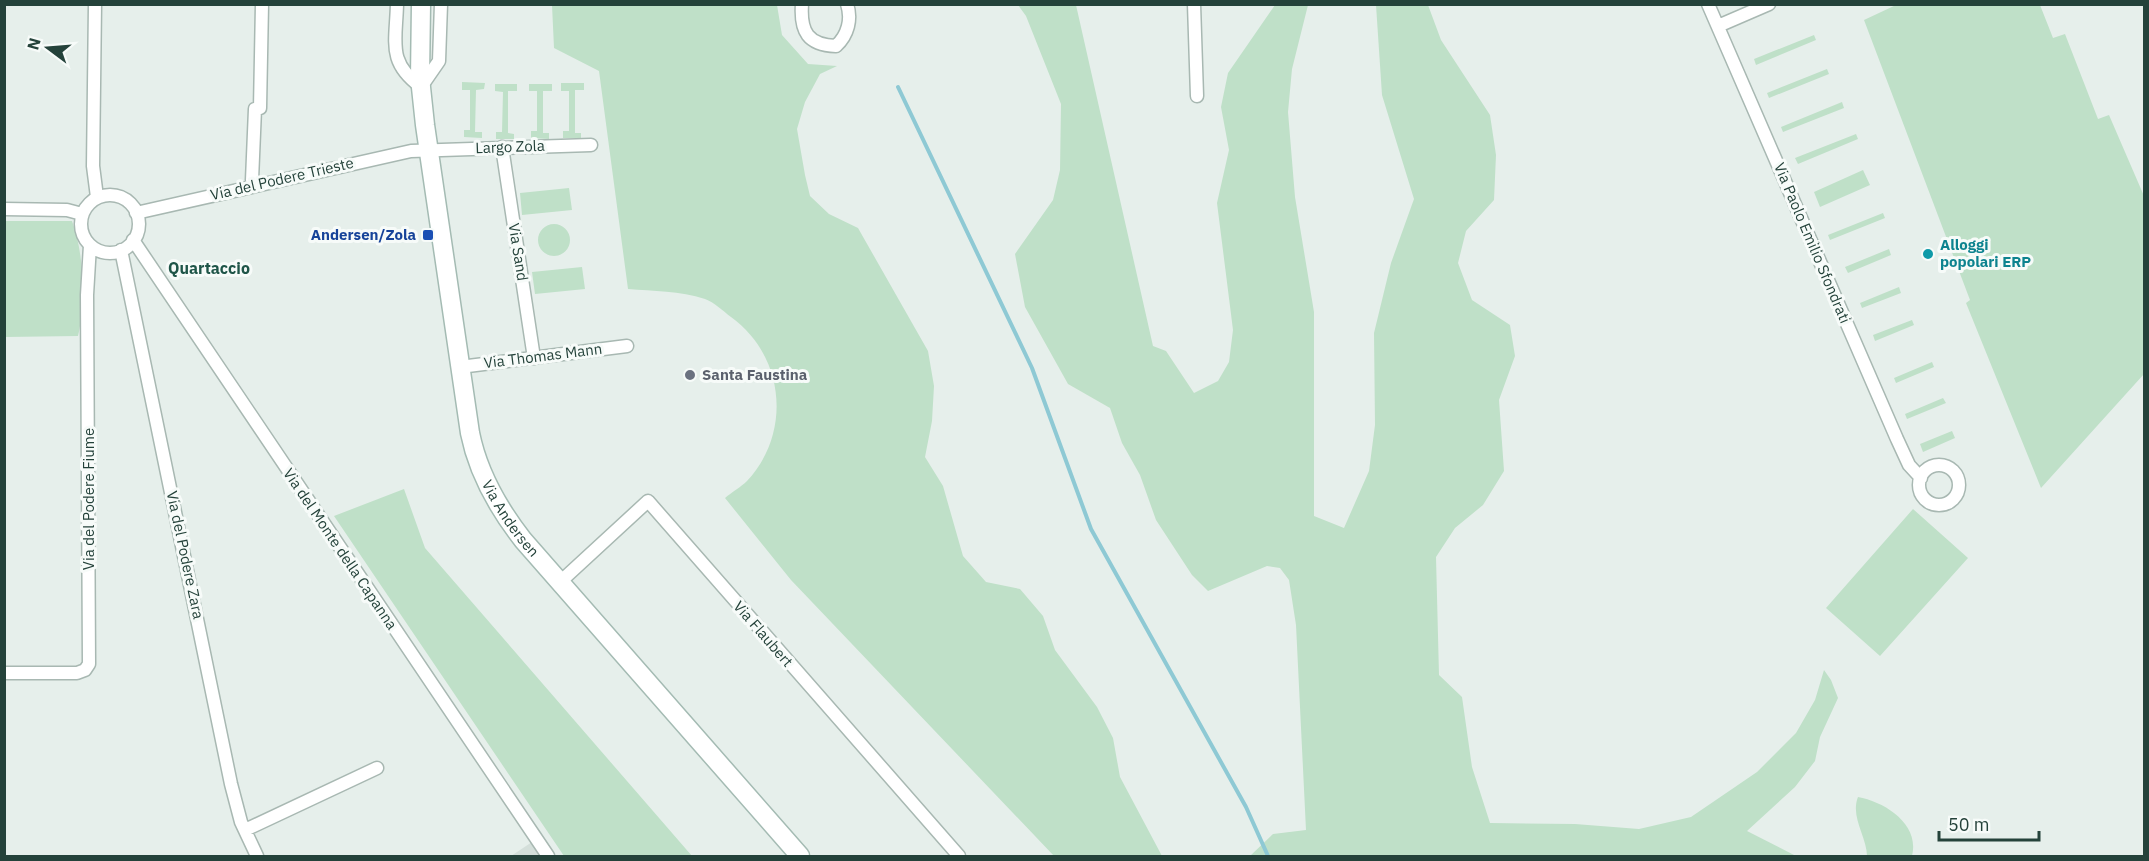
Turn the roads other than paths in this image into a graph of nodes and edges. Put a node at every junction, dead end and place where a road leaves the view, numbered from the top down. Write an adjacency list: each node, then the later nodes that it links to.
1 (95, 4): 18 (street)
2 (262, 4): 17 (street)
3 (397, 4): 12 (street)
4 (421, 4): 12 (street, Via Andersen)
5 (441, 4): 12 (street)
6 (802, 4): 7 (street)
7 (847, 4)
8 (1194, 4): 13 (street)
9 (1708, 4): 11 (street, Via Paolo Emilio Sfondrati)
10 (1769, 4): 11 (street)
11 (1718, 26): 28 (street, Via Paolo Emilio Sfondrati)
12 (421, 87): 16 (street, Via Andersen)
13 (1197, 96)
14 (591, 145): 15 (street, Largo Zola)
15 (502, 147): 16 (street, Largo Zola); 26 (street, Via Sand)
16 (428, 149): 20 (street, Via del Podere Trieste); 27 (street, Via Andersen)
17 (252, 180)
18 (97, 197): 20 (street); 21 (street)
19 (4, 209): 21 (street)
20 (136, 213): 22 (street)
21 (82, 214): 23 (street)
22 (133, 240): 24 (street); 34 (street, Via del Monte della Capanna)
23 (90, 245): 24 (street); 30 (street, Via del Podere Fiume)
24 (121, 250): 32 (street, Via del Podere Zara)
25 (627, 346): 26 (street, Via Thomas Mann)
26 (534, 358): 27 (street, Via Thomas Mann)
27 (460, 367): 29 (street, Via Andersen)
28 (1921, 478)
29 (559, 583): 35 (street, Via Andersen); 36 (street, Via Flaubert)
30 (4, 673)
31 (377, 768): 32 (street)
32 (245, 830): 33 (street, Via del Podere Zara)
33 (257, 856)
34 (548, 856)
35 (800, 856)
36 (959, 856)

